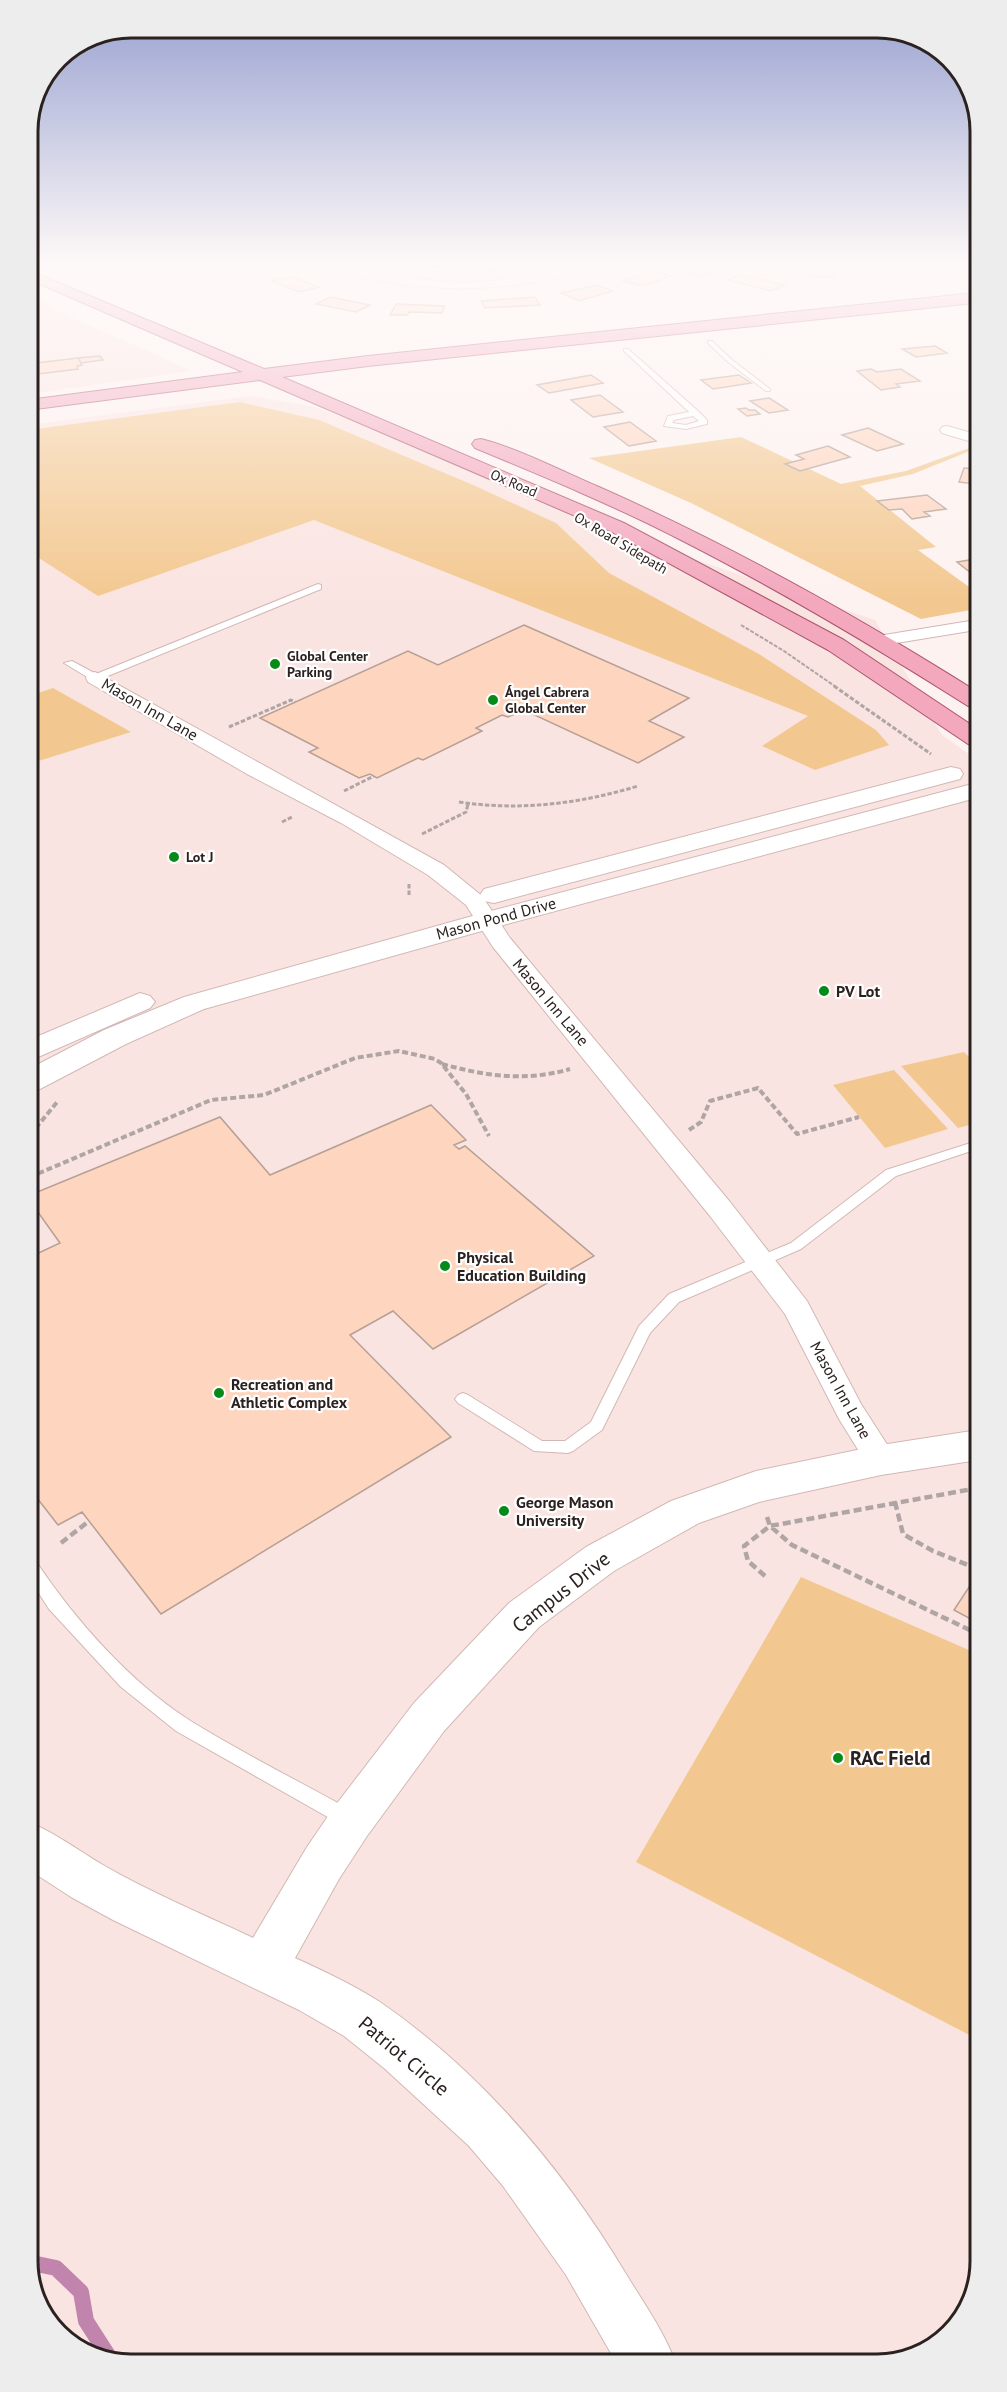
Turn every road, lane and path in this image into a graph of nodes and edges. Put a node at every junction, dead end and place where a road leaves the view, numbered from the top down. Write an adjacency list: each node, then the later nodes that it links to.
1 (242, 378): 10 (main road)
2 (268, 378): 8 (main road, Ox Road)
3 (322, 378): 7 (main road)
4 (373, 378): 7 (main road)
5 (656, 378): 11 (lane)
6 (752, 378): 9 (lane)
7 (333, 382): 8 (main road)
8 (285, 385): 12 (main road); 17 (main road, Ox Road)
9 (768, 390)
10 (38, 404)
11 (695, 413)
12 (38, 417)
13 (948, 430): 14 (street)
14 (970, 438)
15 (468, 439): 20 (main road, Ox Road)
16 (318, 587): 23 (lane, Mason Inn Lane)
17 (780, 615): 20 (main road); 22 (main road, Ox Road)
18 (732, 620): 28 (path)
19 (970, 626): 20 (street)
20 (878, 641): 22 (main road); 24 (main road, Ox Road)
21 (69, 663): 23 (lane, Mason Inn Lane)
22 (879, 672): 27 (main road, Ox Road)
23 (95, 678): 38 (street, Mason Inn Lane)
24 (970, 697)
25 (295, 702): 26 (path)
26 (226, 728)
27 (970, 735)
28 (970, 775)
29 (374, 776): 32 (path)
30 (970, 776): 38 (street, Mason Pond Drive)
31 (638, 786): 34 (path)
32 (336, 795)
33 (459, 802): 34 (path)
34 (468, 804): 35 (path)
35 (421, 834)
36 (409, 883): 37 (path)
37 (409, 896)
38 (480, 911): 39 (street, Mason Pond Drive); 40 (street, Mason Inn Lane); 42 (street, Mason Pond Drive)
39 (38, 1048)
40 (598, 1058): 41 (path); 47 (street, Mason Inn Lane)
41 (441, 1064): 46 (path); 49 (path)
42 (38, 1078)
43 (64, 1095): 45 (path)
44 (859, 1117): 47 (path)
45 (38, 1126)
46 (489, 1136)
47 (669, 1146): 50 (street, Mason Inn Lane)
48 (970, 1147): 50 (lane)
49 (38, 1174)
50 (762, 1261): 51 (lane); 53 (street, Mason Inn Lane)
51 (463, 1399)
52 (970, 1447): 53 (street, Campus Drive)
53 (881, 1460): 54 (street, Campus Drive)
54 (756, 1487): 58 (path); 64 (street, Campus Drive)
55 (970, 1489): 56 (path)
56 (895, 1502): 58 (path); 60 (path)
57 (89, 1521): 59 (path)
58 (770, 1526): 61 (path); 63 (path)
59 (61, 1543)
60 (970, 1566)
61 (765, 1576)
62 (38, 1578): 64 (lane)
63 (970, 1630)
64 (351, 1821): 66 (street, Campus Drive)
65 (38, 1850): 66 (street, Patriot Circle)
66 (262, 1969): 67 (street, Patriot Circle)
67 (643, 2354)

